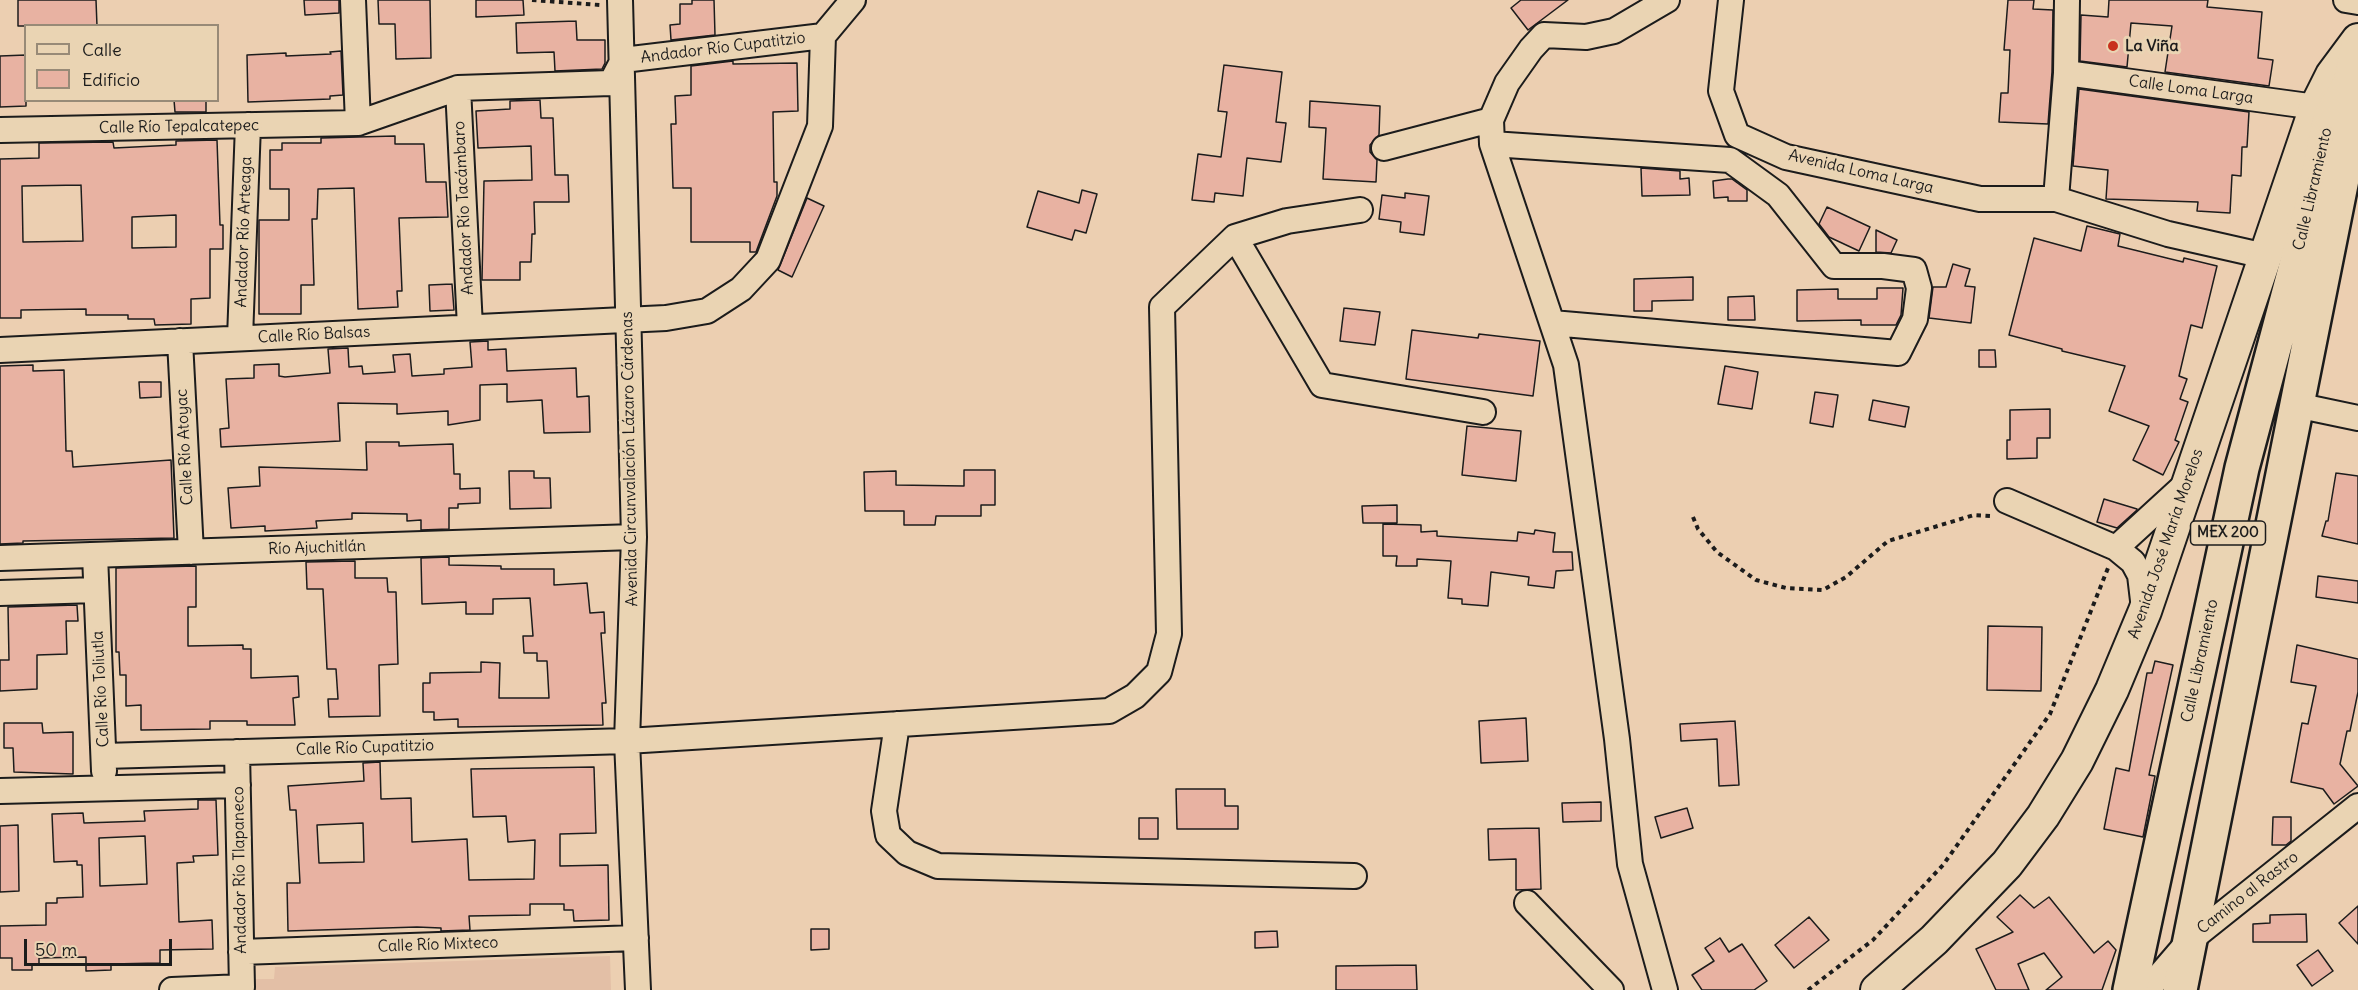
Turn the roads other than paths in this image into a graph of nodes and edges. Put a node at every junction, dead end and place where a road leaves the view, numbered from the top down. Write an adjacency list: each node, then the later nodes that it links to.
1 (353, 0): 17 (street)
2 (853, 0): 9 (street)
3 (1667, 0): 16 (street)
4 (1731, 0): 22 (street, Avenida Loma Larga)
5 (2067, 0): 13 (street)
6 (2346, 0): 7 (street)
7 (2358, 2)
8 (620, 3): 12 (street, Avenida Circunvalación Lázaro Cárdenas)
9 (824, 36): 12 (street, Andador Río Cupatitzio); 26 (street, Calle Río Balsas)
10 (2358, 40): 15 (main road, Avenida José María Morelos)
11 (2358, 45): 15 (highway, Calle Libramiento / MEX 200)
12 (622, 60): 14 (street, Calle Río Tepalcatepec); 26 (street, Avenida Circunvalación Lázaro Cárdenas)
13 (2066, 73): 15 (street, Calle Loma Larga); 22 (street)
14 (458, 88): 17 (street, Calle Río Tepalcatepec); 28 (street, Andador Río Tacámbaro)
15 (2339, 119): 25 (main road, Avenida José María Morelos); 32 (highway, Calle Libramiento / MEX 200); 45 (highway, Calle Libramiento / MEX 200)
16 (1491, 120): 20 (street); 21 (street)
17 (358, 123): 18 (street, Calle Río Tepalcatepec)
18 (248, 125): 19 (street, Calle Río Tepalcatepec); 29 (street, Andador Río Arteaga)
19 (0, 130)
20 (1492, 144): 27 (street); 27 (street)
21 (1384, 148)
22 (2056, 199): 25 (street, Avenida Loma Larga)
23 (1360, 210): 24 (street)
24 (1235, 237): 33 (street); 47 (street, Calle Río Cupatitzio)
25 (2265, 256): 35 (main road, Avenida José María Morelos)
26 (629, 320): 28 (street, Calle Río Balsas); 37 (street, Avenida Circunvalación Lázaro Cárdenas)
27 (1552, 323): 63 (street)
28 (470, 327): 29 (street, Calle Río Balsas)
29 (240, 338): 30 (street, Calle Río Balsas)
30 (180, 341): 31 (street, Calle Río Balsas); 39 (street, Calle Río Atoyac)
31 (0, 350)
32 (2296, 405): 34 (street); 46 (highway, Calle Libramiento / MEX 200)
33 (1483, 412)
34 (2358, 418)
35 (2188, 483): 38 (street); 44 (main road, Avenida José María Morelos)
36 (2001, 508): 38 (street)
37 (634, 537): 39 (street, Río Ajuchitlán); 48 (street, Avenida Circunvalación Lázaro Cárdenas)
38 (2116, 548): 44 (street)
39 (191, 552): 40 (street, Río Ajuchitlán)
40 (95, 555): 41 (street, Río Ajuchitlán); 42 (street, Calle Río Toliutla)
41 (0, 558)
42 (96, 590): 43 (street); 50 (street, Calle Río Toliutla)
43 (0, 593)
44 (2145, 611): 64 (main road, Avenida José María Morelos)
45 (2200, 664): 46 (highway); 65 (highway, Calle Libramiento / MEX 200)
46 (2243, 674): 58 (highway, Calle Libramiento / MEX 200)
47 (897, 724): 48 (street, Calle Río Cupatitzio); 55 (street)
48 (627, 741): 49 (street, Calle Río Cupatitzio); 57 (street, Avenida Circunvalación Lázaro Cárdenas)
49 (237, 752): 50 (street, Calle Río Cupatitzio); 51 (street, Andador Río Tlapaneco)
50 (104, 756): 52 (street, Calle Río Toliutla)
51 (238, 785): 52 (street); 59 (street, Andador Río Tlapaneco)
52 (104, 788): 53 (street)
53 (0, 791)
54 (2358, 806): 58 (street, Camino al Rastro)
55 (1354, 876)
56 (1527, 903): 62 (street)
57 (636, 938): 59 (street, Calle Río Mixteco); 61 (street, Avenida Circunvalación Lázaro Cárdenas)
58 (2190, 940): 66 (street, Camino al Rastro); 67 (highway, Calle Libramiento / MEX 200)
59 (241, 952): 60 (street, Andador Río Tlapaneco)
60 (172, 990)
61 (638, 990)
62 (1611, 990)
63 (1665, 990)
64 (1877, 990)
65 (2130, 990)
66 (2147, 990)
67 (2180, 990)

